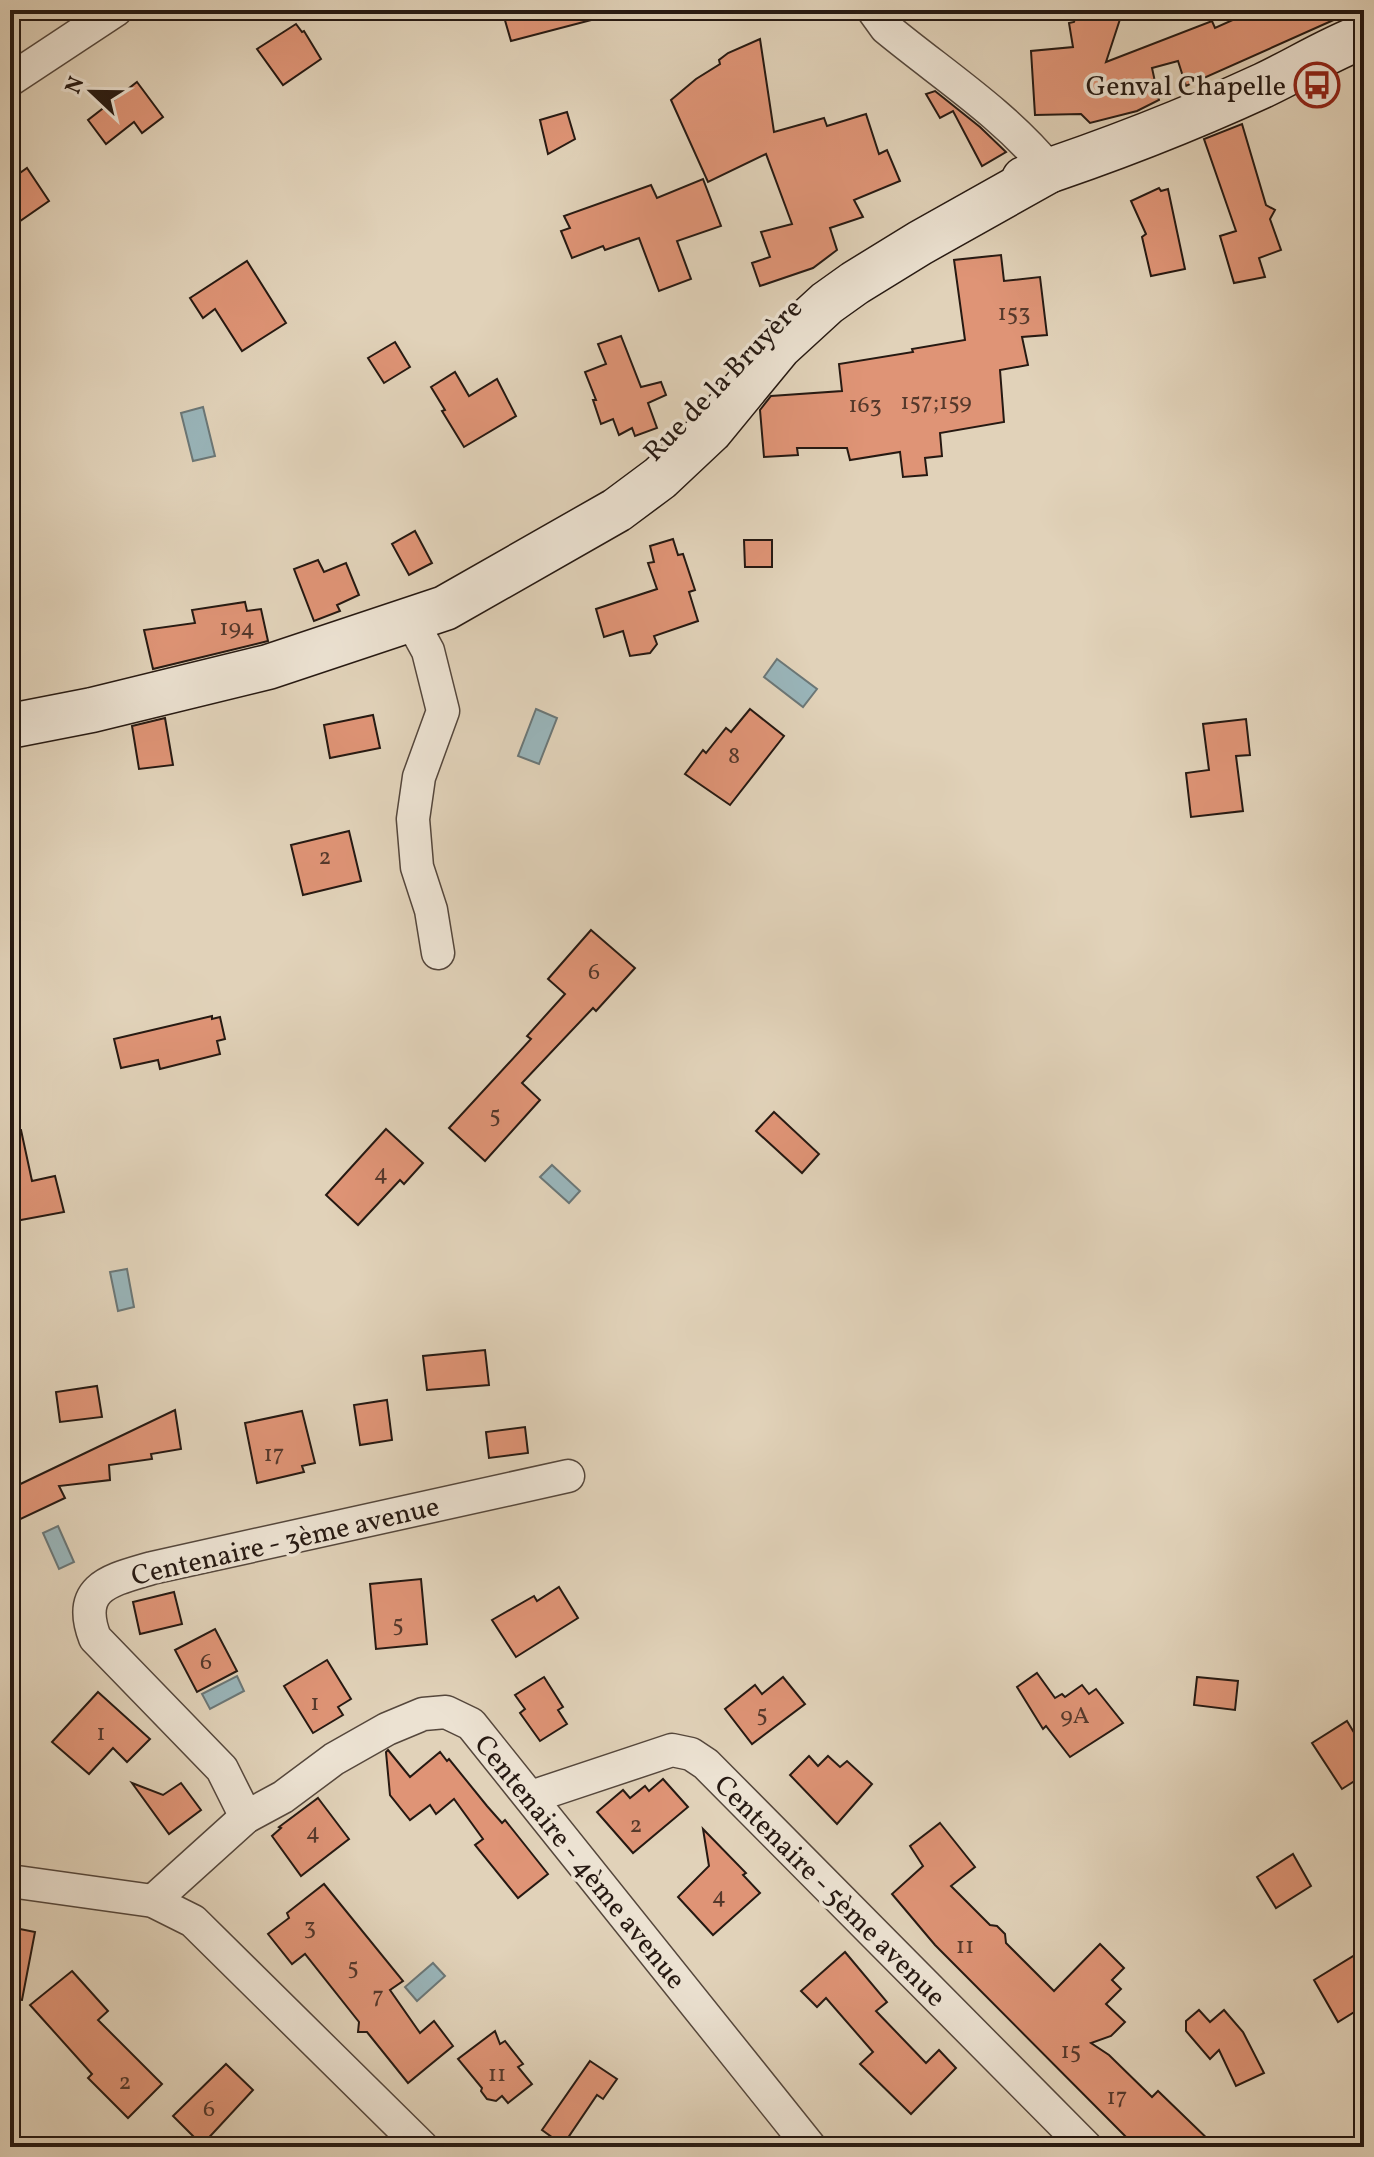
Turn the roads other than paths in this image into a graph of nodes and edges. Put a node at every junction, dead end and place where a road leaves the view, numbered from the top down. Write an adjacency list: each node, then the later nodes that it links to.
1 (116, 10): 4 (street)
2 (873, 10): 5 (street)
3 (1364, 36): 5 (main road, Rue de la Bruyère)
4 (10, 80)
5 (1050, 170): 6 (main road, Rue de la Bruyère)
6 (411, 620): 7 (main road, Rue de la Bruyère); 8 (street)
7 (10, 726)
8 (438, 953)
9 (568, 1476): 11 (street, Centenaire - 3ème avenue)
10 (531, 1797): 11 (street, Centenaire - 4ème avenue); 15 (street, Centenaire - 4ème avenue); 16 (street, Centenaire - 5ème avenue)
11 (246, 1817): 13 (street, Centenaire - 4ème avenue)
12 (10, 1881): 13 (street)
13 (153, 1901): 14 (street)
14 (422, 2147)
15 (810, 2147)
16 (1086, 2147)

